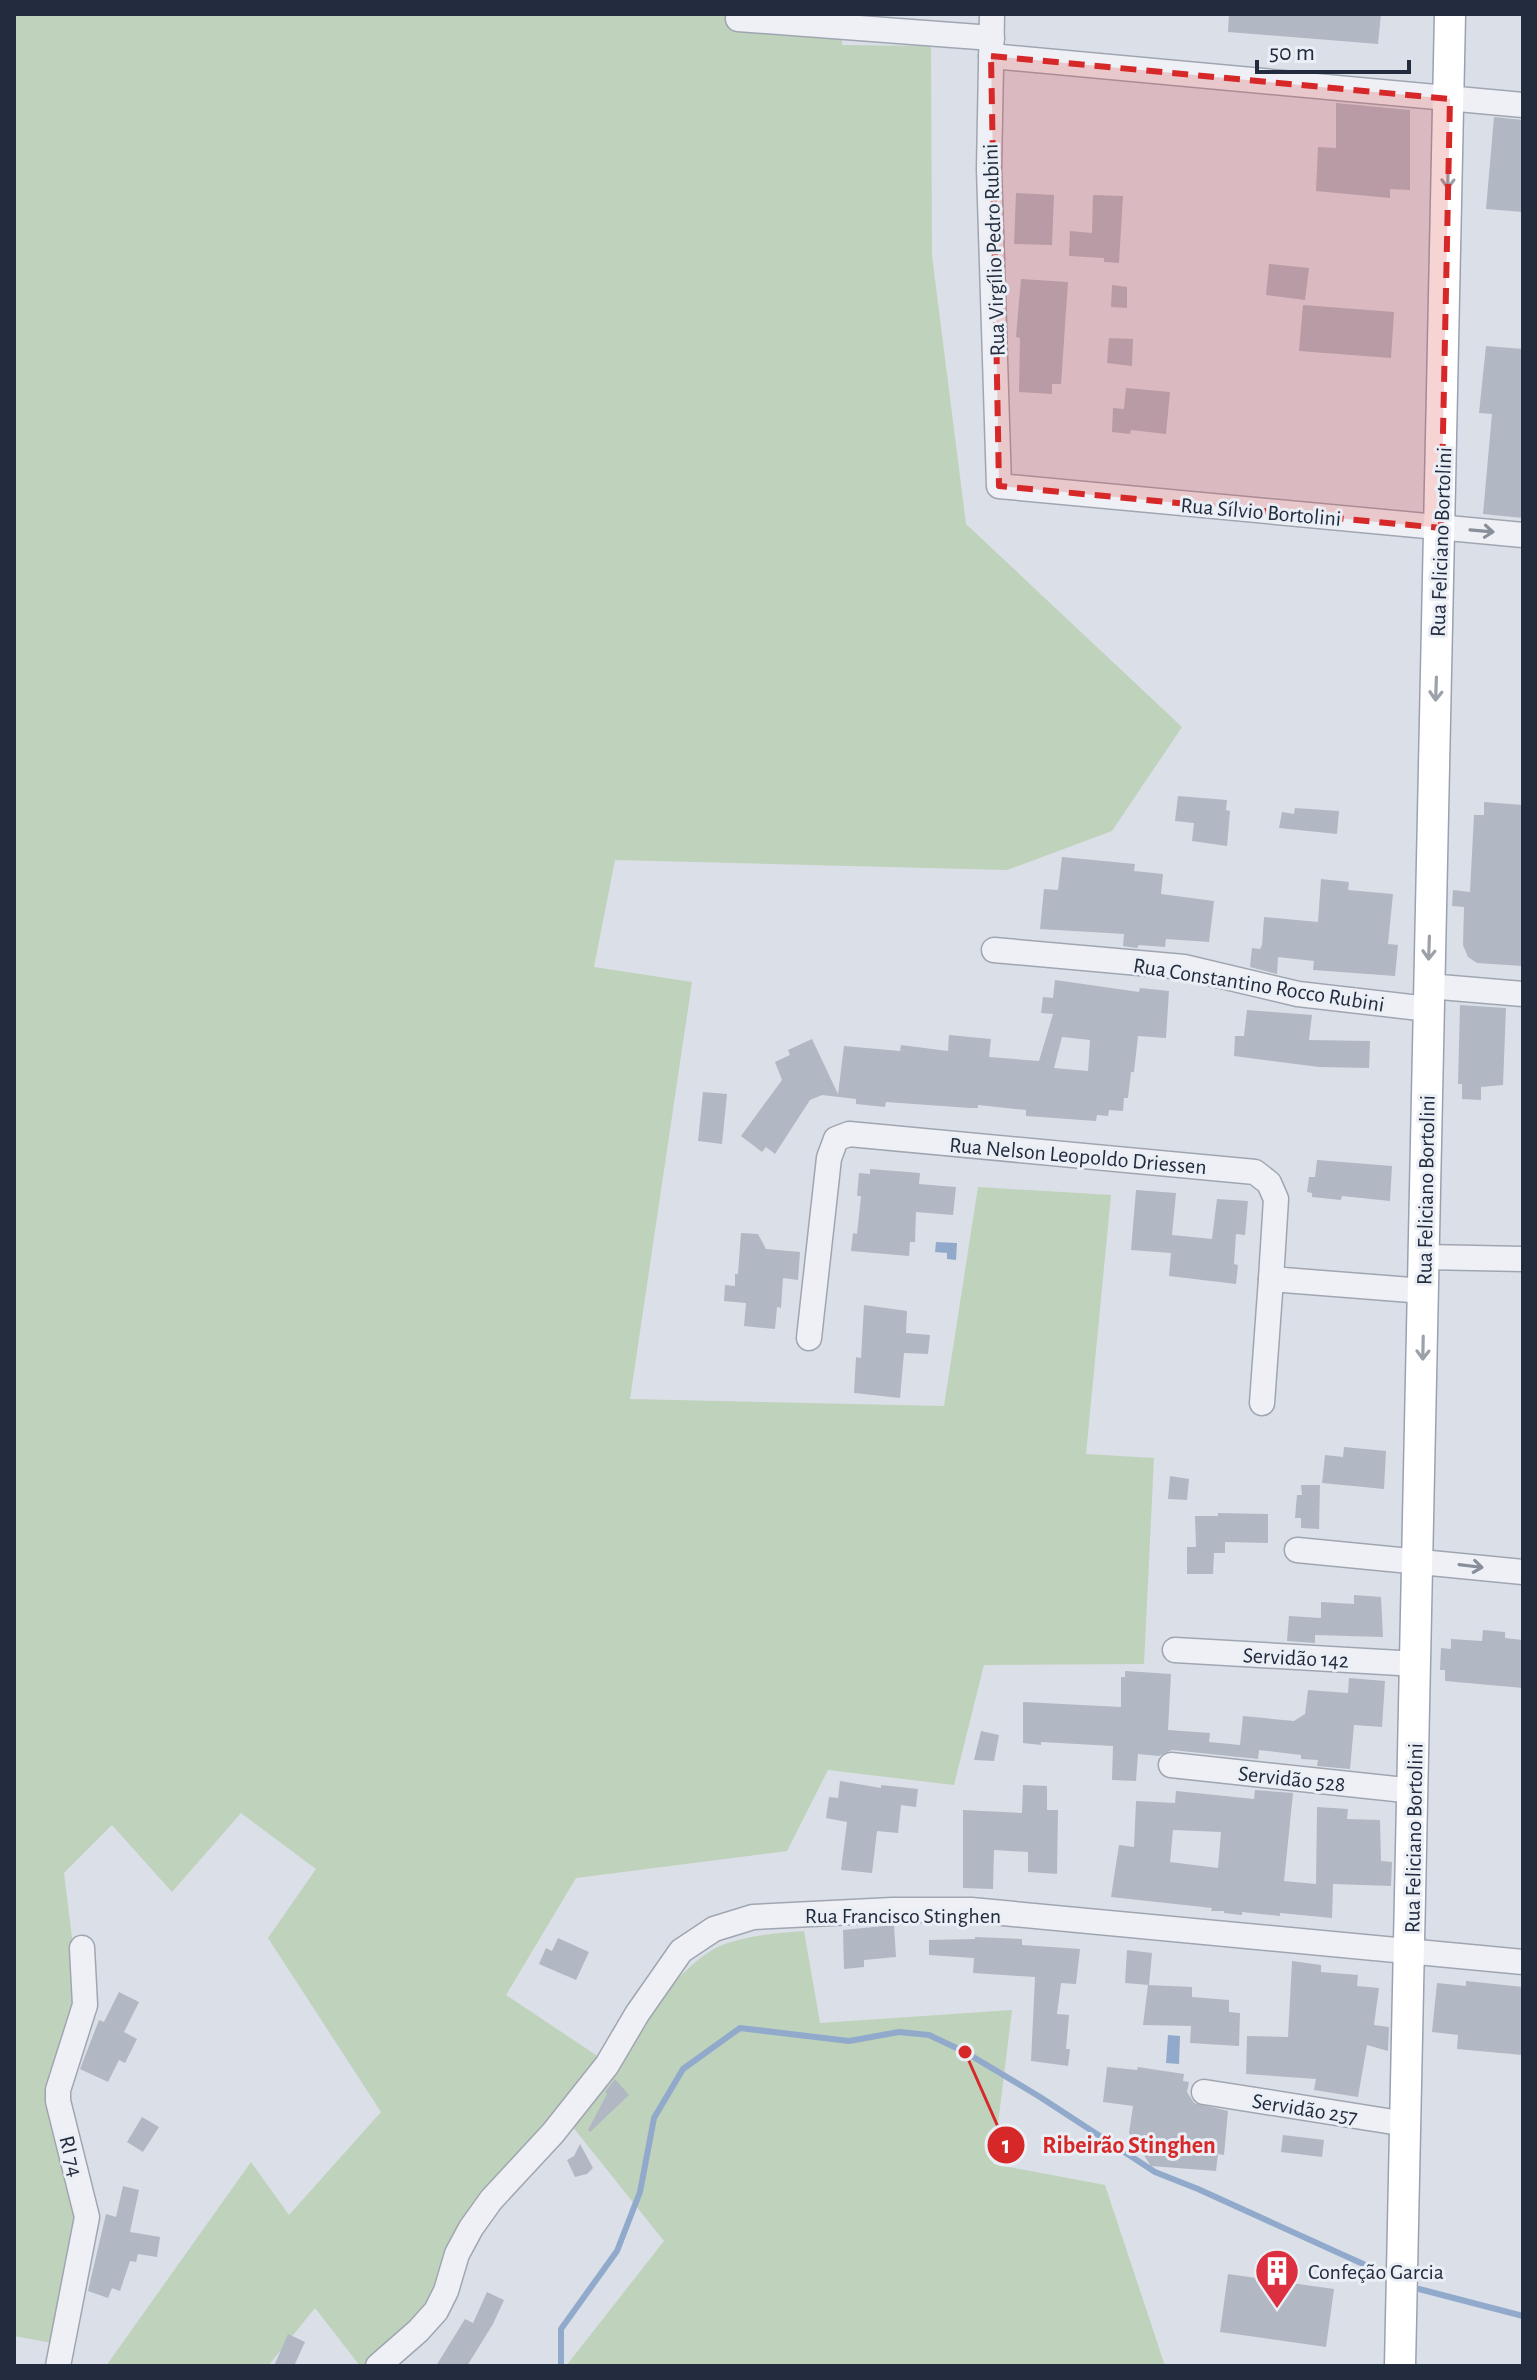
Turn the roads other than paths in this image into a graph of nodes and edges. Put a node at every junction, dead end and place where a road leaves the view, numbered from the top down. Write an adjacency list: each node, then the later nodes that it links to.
1 (1450, 14): 4 (main road, Rua Feliciano Bortolini)
2 (738, 19): 3 (street)
3 (992, 36): 4 (street); 6 (street, Rua Virgílio Pedro Rubini)
4 (1450, 99): 5 (street); 7 (main road, Rua Feliciano Bortolini, one-way to 7)
5 (1523, 105)
6 (999, 486): 7 (street, Rua Sílvio Bortolini)
7 (1441, 528): 8 (street, Rua Sílvio Bortolini, one-way to 8); 11 (main road, Rua Feliciano Bortolini, one-way to 11)
8 (1523, 535)
9 (994, 950): 11 (street, Rua Constantino Rocco Rubini)
10 (1523, 994): 11 (street, Rua Constantino Rocco Rubini)
11 (1428, 997): 12 (main road, Rua Feliciano Bortolini)
12 (1425, 1257): 13 (street); 15 (main road, Rua Feliciano Bortolini)
13 (1523, 1259)
14 (1271, 1279): 15 (street); 16 (street, Rua Nelson Leopoldo Driessen); 17 (street, Rua Nelson Leopoldo Driessen)
15 (1424, 1291): 19 (main road, Rua Feliciano Bortolini, one-way to 19)
16 (809, 1338)
17 (1262, 1403)
18 (1297, 1550): 19 (street)
19 (1419, 1560): 20 (street, one-way to 20); 22 (main road, Rua Feliciano Bortolini)
20 (1523, 1572)
21 (1175, 1650): 22 (street, Servidão 142)
22 (1417, 1664): 24 (main road, Rua Feliciano Bortolini)
23 (1171, 1765): 24 (street, Servidão 528)
24 (1414, 1791): 26 (main road, Rua Feliciano Bortolini)
25 (82, 1948): 30 (street, RI 74)
26 (1410, 1952): 27 (street, Rua Francisco Stinghen); 29 (main road, Rua Feliciano Bortolini); 31 (street, Rua Francisco Stinghen)
27 (1523, 1962)
28 (1204, 2092): 29 (street, Servidão 257)
29 (1406, 2124): 32 (main road, Rua Feliciano Bortolini)
30 (58, 2366)
31 (378, 2366)
32 (1400, 2366)

